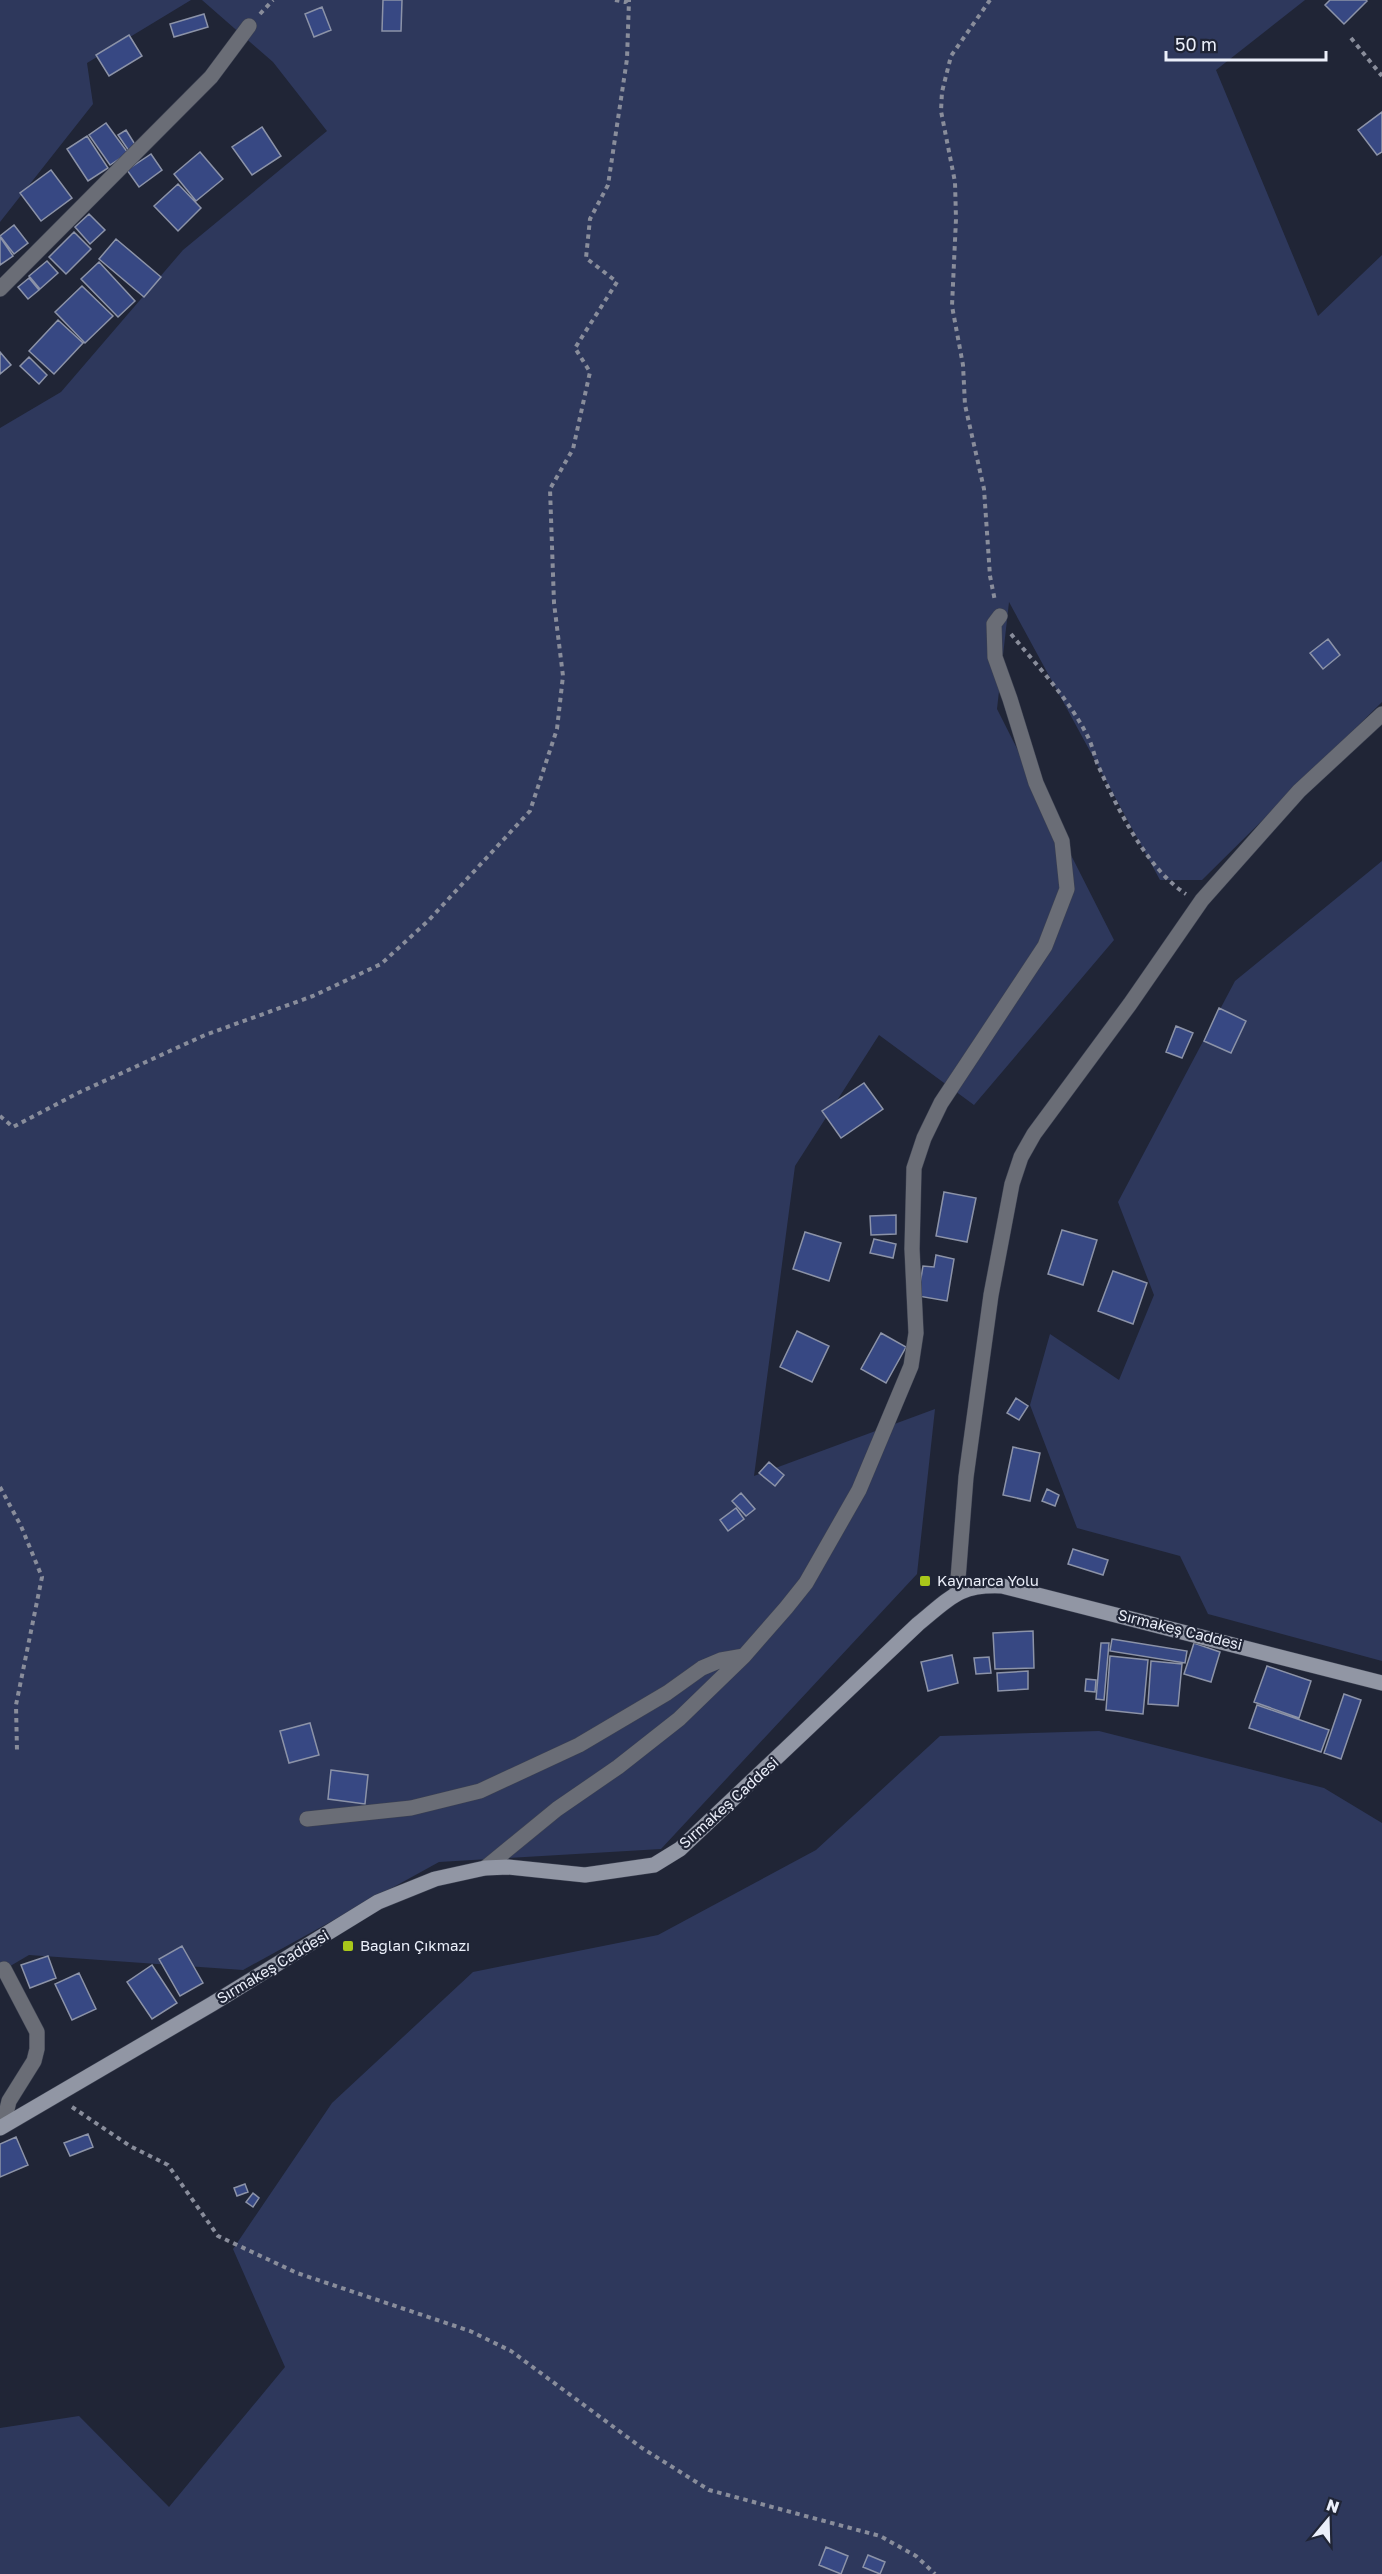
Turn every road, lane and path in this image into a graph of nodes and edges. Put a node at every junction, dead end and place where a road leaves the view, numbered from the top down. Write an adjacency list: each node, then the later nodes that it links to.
1 (615, 0): 2 (path)
2 (629, 0): 11 (path)
3 (990, 0): 8 (path)
4 (249, 26): 7 (street)
5 (1351, 38): 6 (path)
6 (1382, 76)
7 (0, 289)
8 (1000, 616): 10 (path); 14 (street)
9 (1382, 714): 10 (street)
10 (1202, 900): 13 (street)
11 (0, 1116)
12 (0, 1487): 16 (path)
13 (957, 1592): 15 (main road, Sırmakeş Caddesi); 18 (main road, Sırmakeş Caddesi)
14 (744, 1656): 17 (street); 18 (street)
15 (1382, 1683)
16 (16, 1751)
17 (307, 1819)
18 (485, 1868): 20 (main road, Sırmakeş Caddesi)
19 (4, 1969): 21 (street)
20 (55, 2096): 21 (main road, Sırmakeş Caddesi); 22 (path)
21 (2, 2127)
22 (935, 2574)

